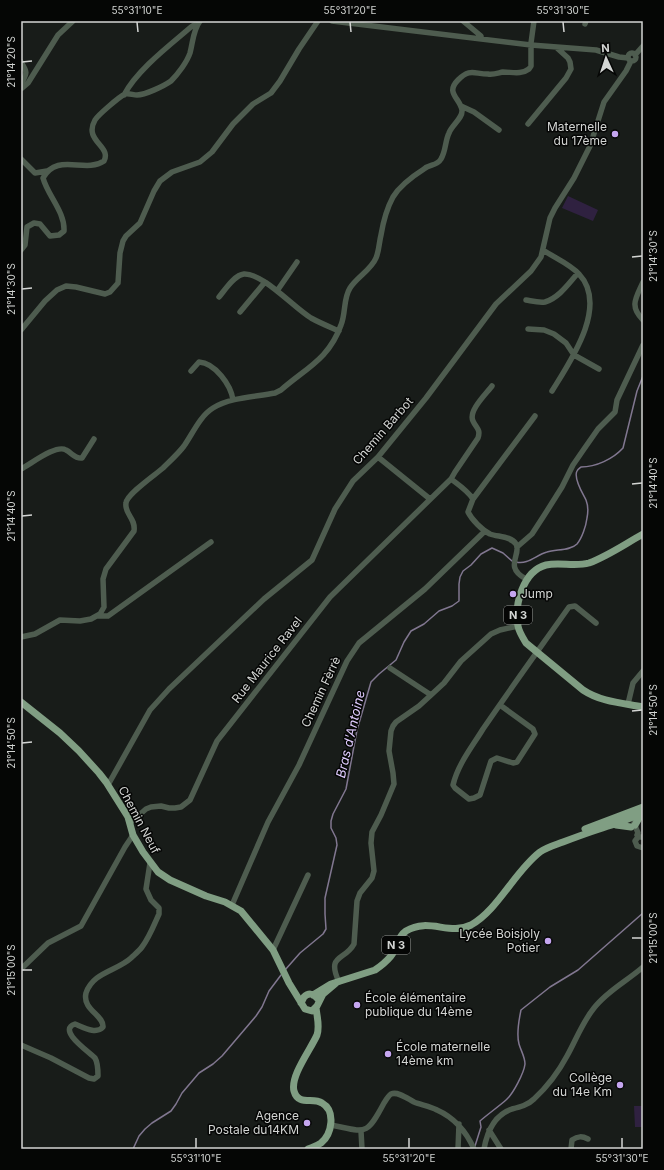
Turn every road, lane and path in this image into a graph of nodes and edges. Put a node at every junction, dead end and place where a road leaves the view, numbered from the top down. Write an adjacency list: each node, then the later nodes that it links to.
1 (73, 21): 14 (street)
2 (318, 21): 33 (street)
3 (332, 21): 7 (street)
4 (463, 21): 7 (street)
5 (534, 21): 8 (street)
6 (199, 23): 15 (street); 15 (street)
7 (481, 39): 8 (street)
8 (531, 45): 10 (street); 16 (street)
9 (643, 46): 11 (street, Chemin Barbot)
10 (557, 48): 11 (street); 17 (street)
11 (629, 59): 22 (street, Chemin Barbot)
12 (21, 62): 13 (street)
13 (21, 84)
14 (21, 89)
15 (124, 95): 20 (street)
16 (461, 106): 18 (street); 34 (street)
17 (528, 124)
18 (499, 130)
19 (21, 159): 20 (street)
20 (47, 171): 21 (street)
21 (21, 250)
22 (543, 250): 24 (street); 44 (street, Chemin Barbot)
23 (297, 262): 27 (street)
24 (578, 273): 29 (street); 36 (street)
25 (265, 282): 27 (street); 28 (street); 30 (street)
26 (643, 282): 31 (street)
27 (277, 291): 34 (street)
28 (219, 297)
29 (526, 300)
30 (240, 312)
31 (643, 320)
32 (528, 329): 36 (street)
33 (21, 330)
34 (339, 331): 41 (street)
35 (643, 345): 52 (street)
36 (574, 355): 37 (street); 40 (street)
37 (599, 369)
38 (191, 371): 41 (street)
39 (492, 386): 46 (street, Rue Maurice Ravel)
40 (552, 391)
41 (233, 400): 54 (street)
42 (535, 416): 48 (street)
43 (94, 438): 45 (street)
44 (378, 457): 47 (street); 66 (street, Chemin Barbot)
45 (21, 470)
46 (451, 479): 47 (street, Rue Maurice Ravel); 48 (street)
47 (430, 499): 70 (street, Rue Maurice Ravel)
48 (473, 500): 49 (street)
49 (485, 531): 52 (street); 78 (street, Chemin Fèrrè)
50 (643, 534): 53 (main road)
51 (211, 542): 54 (street)
52 (517, 547): 53 (street)
53 (526, 579): 56 (main road, N 3)
54 (97, 616): 57 (street)
55 (596, 623): 58 (street)
56 (518, 626): 58 (main road, N 3); 61 (street)
57 (21, 637)
58 (538, 652): 63 (main road, N 3); 64 (street)
59 (390, 668): 61 (street)
60 (643, 671): 63 (street)
61 (431, 695): 83 (street)
62 (21, 702): 66 (main road, Chemin Neuf)
63 (628, 704): 65 (main road, N 3)
64 (500, 705): 64 (street)
65 (643, 707)
66 (108, 785): 70 (main road, Chemin Neuf)
67 (643, 807): 69 (main road, N 3)
68 (643, 814): 69 (main road, N 3); 72 (main road)
69 (628, 816): 71 (main road, N 3); 72 (street); 79 (main road, N 3)
70 (130, 823): 73 (main road, Chemin Neuf)
71 (614, 825): 72 (main road); 79 (main road, N 3)
72 (633, 826): 74 (street)
73 (133, 835): 76 (main road, Chemin Neuf); 82 (street)
74 (640, 836): 75 (street)
75 (643, 848)
76 (150, 863): 78 (main road, Chemin Neuf); 88 (street)
77 (308, 875): 80 (street)
78 (232, 905): 80 (main road, Chemin Neuf)
79 (475, 922): 83 (main road, N 3)
80 (272, 950): 84 (main road, Chemin Neuf)
81 (643, 967): 91 (street)
82 (21, 968)
83 (338, 982): 85 (main road, N 3); 87 (main road, N 3)
84 (291, 987): 85 (main road); 86 (main road, Chemin Neuf)
85 (310, 995): 86 (main road, N 3); 87 (main road)
86 (301, 1003): 87 (main road)
87 (315, 1007): 90 (main road)
88 (21, 1045)
89 (459, 1124): 92 (street); 94 (street); 97 (street)
90 (331, 1125): 92 (street); 95 (main road)
91 (489, 1130): 98 (street); 99 (street)
92 (361, 1131): 96 (street)
93 (588, 1139): 100 (street)
94 (473, 1147)
95 (308, 1149)
96 (362, 1149)
97 (458, 1149)
98 (484, 1149)
99 (501, 1149)
100 (571, 1149)

